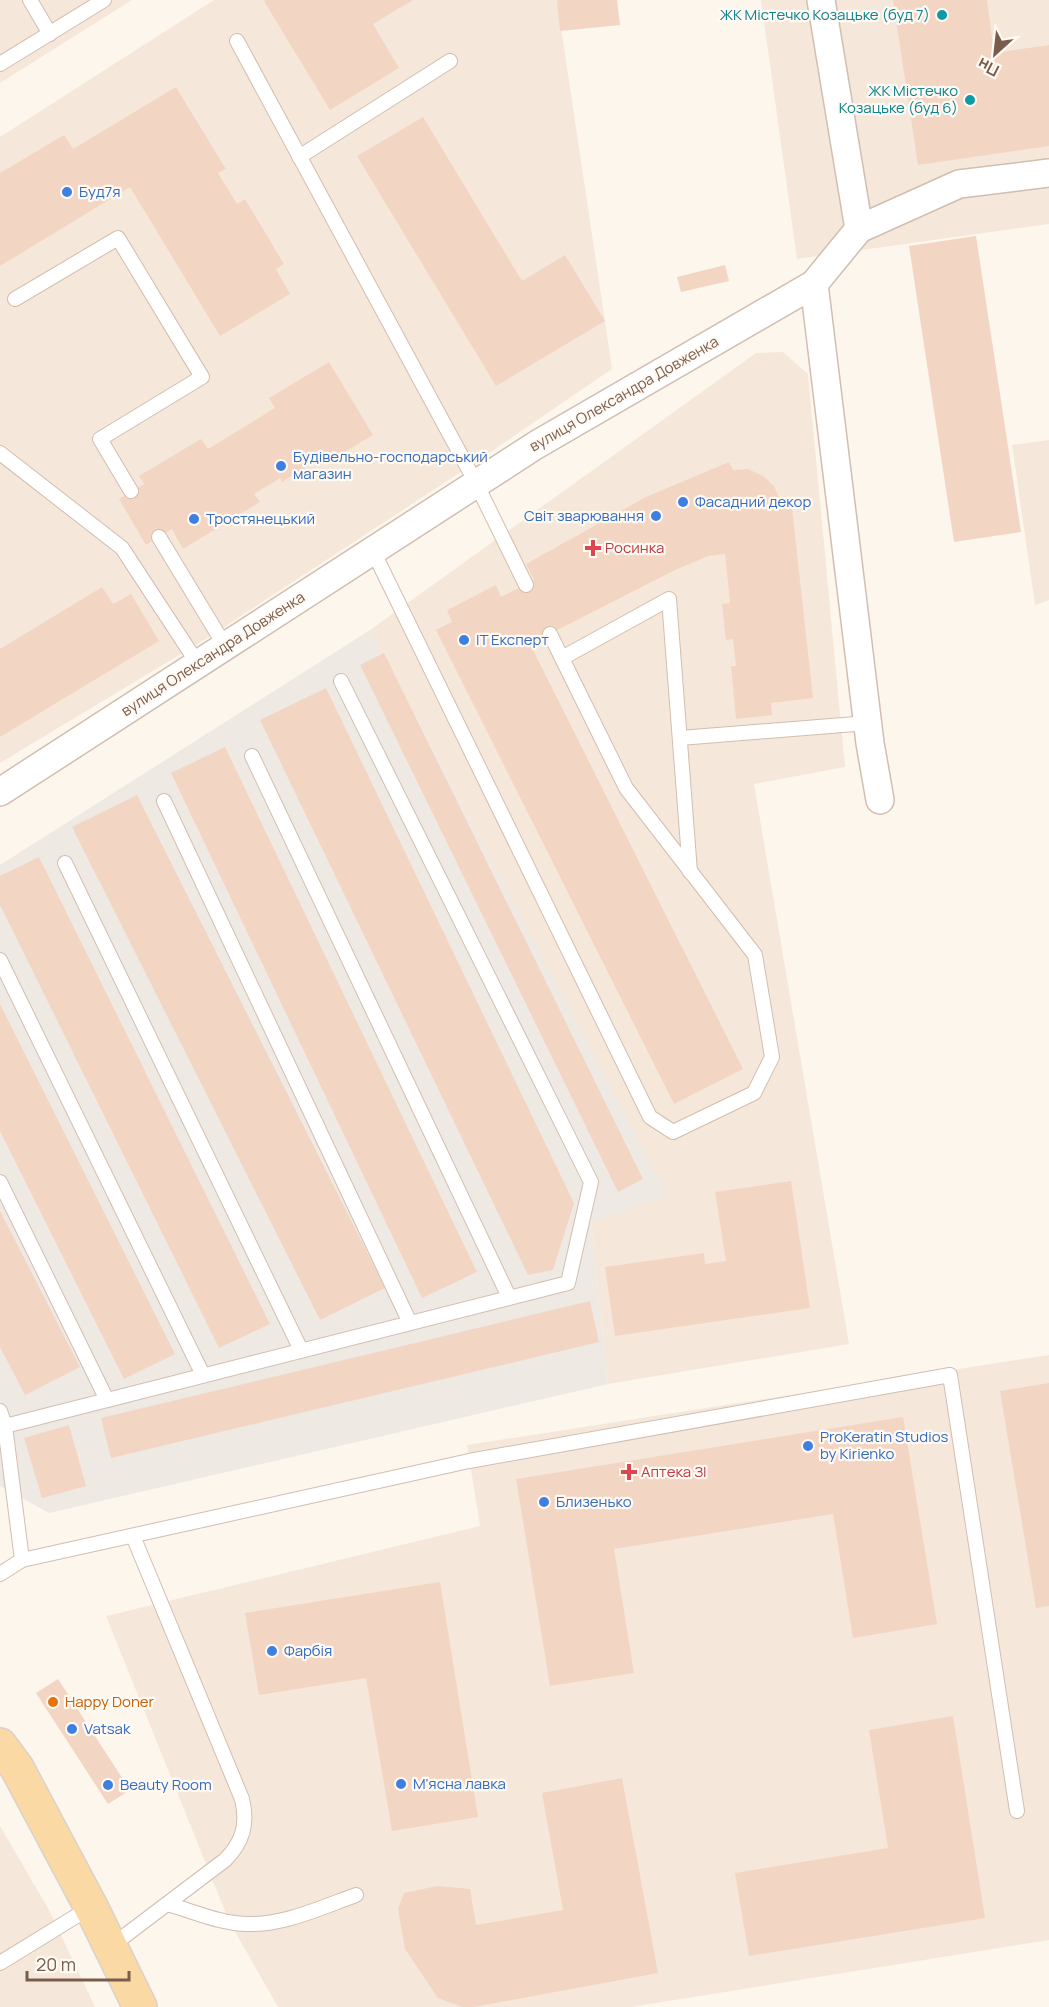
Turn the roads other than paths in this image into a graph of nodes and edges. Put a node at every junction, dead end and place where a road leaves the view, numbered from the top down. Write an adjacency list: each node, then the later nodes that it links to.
1 (30, 0): 4 (lane)
2 (104, 0): 4 (lane)
3 (821, 0): 10 (street)
4 (50, 34): 7 (lane)
5 (237, 41): 8 (lane)
6 (450, 61): 8 (lane)
7 (0, 64)
8 (299, 157): 14 (lane)
9 (1049, 173): 10 (street)
10 (859, 228): 11 (street)
11 (814, 284): 14 (street, вулиця Олександра Довженка); 24 (street)
12 (15, 299): 15 (lane)
13 (0, 453): 22 (lane)
14 (476, 483): 17 (street, вулиця Олександра Довженка); 18 (lane)
15 (131, 491)
16 (159, 537): 20 (lane)
17 (373, 551): 20 (street, вулиця Олександра Довженка); 31 (lane)
18 (526, 585)
19 (550, 634): 21 (lane)
20 (225, 646): 22 (street, вулиця Олександра Довженка)
21 (562, 658): 25 (lane); 31 (lane)
22 (198, 664): 27 (street, вулиця Олександра Довженка)
23 (341, 681): 34 (lane)
24 (868, 723): 25 (lane); 28 (street)
25 (680, 738): 31 (lane)
26 (252, 756): 34 (lane)
27 (0, 792)
28 (880, 800)
29 (164, 801): 35 (lane)
30 (65, 863): 36 (lane)
31 (690, 872)
32 (0, 960): 37 (lane)
33 (0, 1182): 38 (lane)
34 (509, 1298): 35 (lane)
35 (410, 1323): 36 (lane)
36 (301, 1350): 37 (lane)
37 (203, 1376): 38 (lane)
38 (107, 1400): 40 (lane)
39 (0, 1411): 40 (lane)
40 (2, 1423): 42 (lane)
41 (133, 1536): 42 (lane); 45 (lane); 47 (lane)
42 (22, 1560): 43 (lane)
43 (0, 1574)
44 (0, 1745): 48 (main road)
45 (1017, 1811)
46 (356, 1895): 47 (lane)
47 (167, 1904): 49 (lane)
48 (91, 1907): 49 (main road); 50 (lane)
49 (110, 1947): 51 (main road)
50 (0, 1963)
51 (141, 2007)

